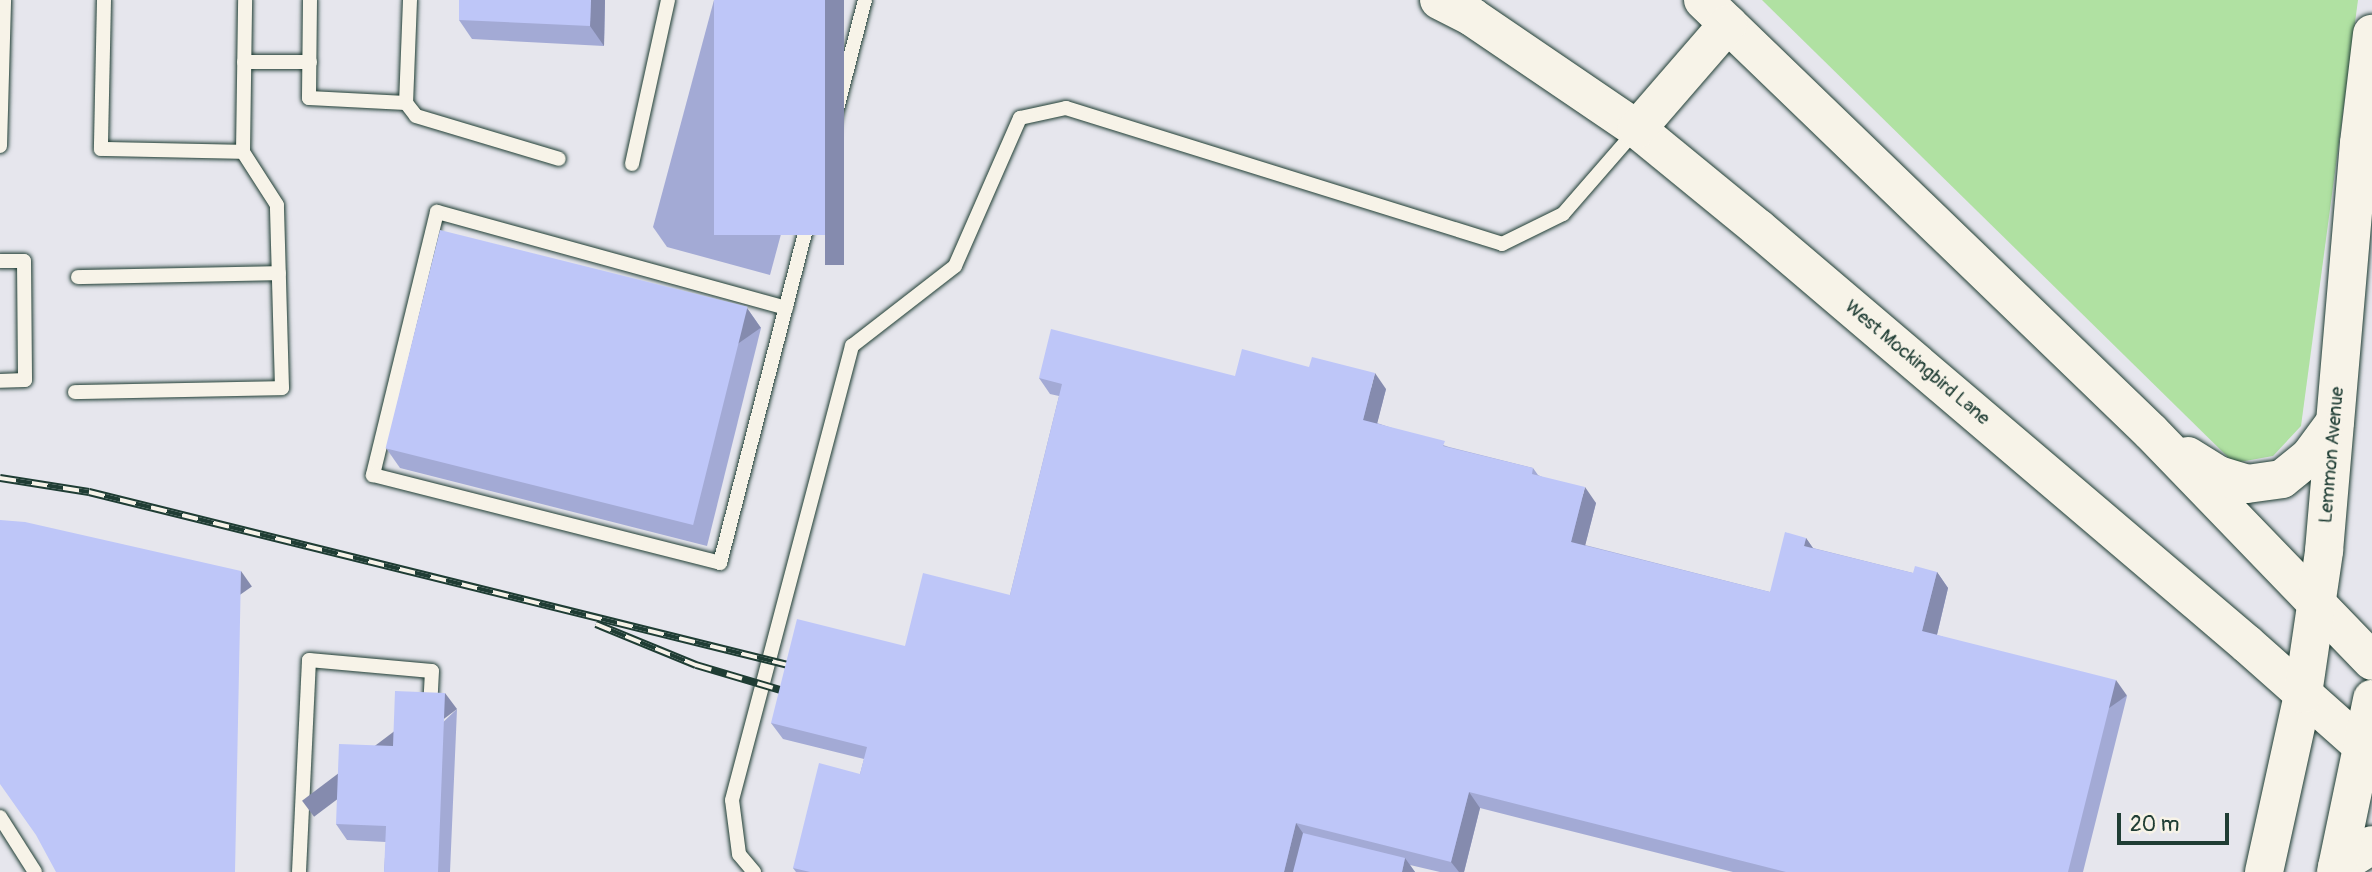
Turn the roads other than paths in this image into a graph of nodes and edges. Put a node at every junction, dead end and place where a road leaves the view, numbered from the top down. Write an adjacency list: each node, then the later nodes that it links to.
1 (4, 0): 15 (lane)
2 (104, 0): 16 (lane)
3 (245, 0): 11 (lane)
4 (310, 0): 12 (lane)
5 (410, 0): 13 (lane)
6 (865, 0): 22 (lane)
7 (1439, 0): 14 (main road, West Mockingbird Lane)
8 (663, 4): 18 (lane)
9 (1716, 12): 14 (main road); 26 (main road)
10 (2372, 34): 25 (main road, Lemmon Avenue)
11 (244, 62): 12 (lane); 16 (lane)
12 (310, 62): 13 (lane)
13 (406, 103): 17 (lane)
14 (1636, 129): 29 (main road, West Mockingbird Lane); 38 (lane)
15 (0, 146)
16 (243, 152): 20 (lane)
17 (559, 159)
18 (632, 164)
19 (0, 261): 23 (lane)
20 (279, 273): 21 (lane); 24 (lane)
21 (78, 277)
22 (786, 308): 22 (lane)
23 (0, 381)
24 (75, 392)
25 (2335, 422): 26 (main road); 27 (main road, Lemmon Avenue)
26 (2151, 432): 27 (main road)
27 (2316, 604): 28 (main road); 29 (main road, Lemmon Avenue)
28 (2372, 661)
29 (2303, 694): 32 (main road, West Mockingbird Lane); 39 (main road, Lemmon Avenue)
30 (2372, 699): 32 (main road)
31 (430, 708): 37 (lane)
32 (2367, 750): 35 (main road)
33 (0, 817): 36 (lane)
34 (2372, 845): 35 (main road)
35 (2336, 870)
36 (35, 872)
37 (299, 872)
38 (754, 872)
39 (2264, 872)

